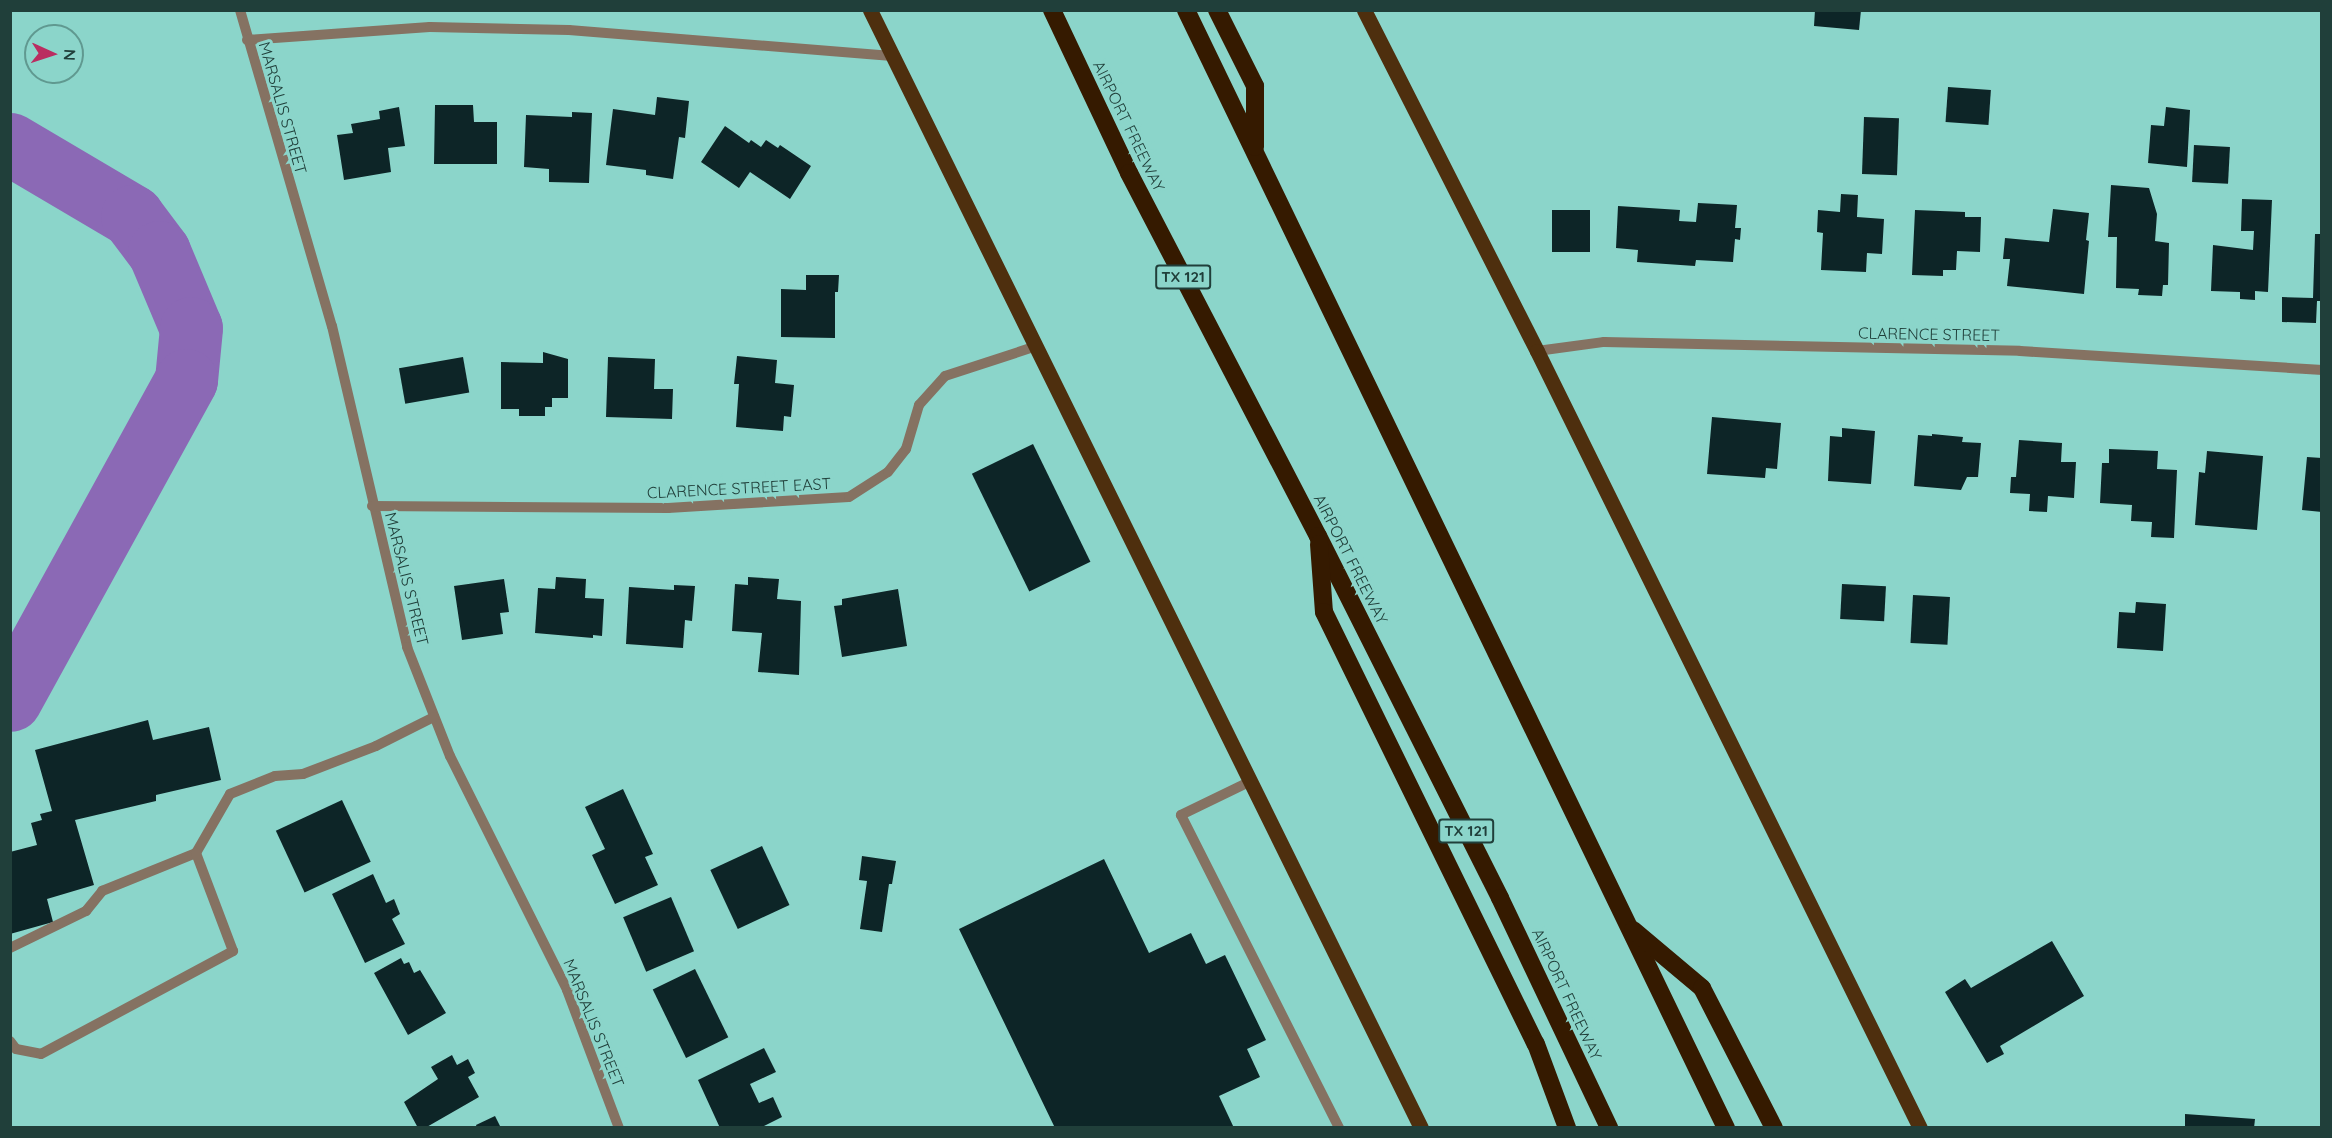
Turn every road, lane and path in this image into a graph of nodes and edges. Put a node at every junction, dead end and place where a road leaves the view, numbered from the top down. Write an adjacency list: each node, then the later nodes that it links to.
1 (240, 10): 7 (street, MARSALIS STREET)
2 (870, 10): 8 (main road)
3 (1052, 10): 14 (highway, AIRPORT FREEWAY / TX 121)
4 (1186, 10): 9 (highway)
5 (1217, 10): 9 (highway)
6 (1364, 10): 11 (main road)
7 (248, 40): 8 (street); 13 (street, MARSALIS STREET)
8 (892, 56): 10 (main road)
9 (1255, 152): 18 (highway)
10 (1037, 346): 13 (street, CLARENCE STREET EAST); 16 (main road)
11 (1537, 351): 12 (street, CLARENCE STREET); 28 (main road)
12 (2322, 370)
13 (372, 506): 15 (street, MARSALIS STREET)
14 (1318, 536): 24 (highway); 25 (highway, AIRPORT FREEWAY / TX 121)
15 (434, 717): 17 (street); 21 (street, MARSALIS STREET)
16 (1251, 781): 22 (street); 23 (main road)
17 (196, 853): 19 (street); 20 (street)
18 (1628, 926): 26 (highway); 27 (highway)
19 (10, 948)
20 (10, 1041)
21 (619, 1128)
22 (1339, 1128)
23 (1421, 1128)
24 (1567, 1128)
25 (1609, 1128)
26 (1726, 1128)
27 (1774, 1128)
28 (1920, 1128)

